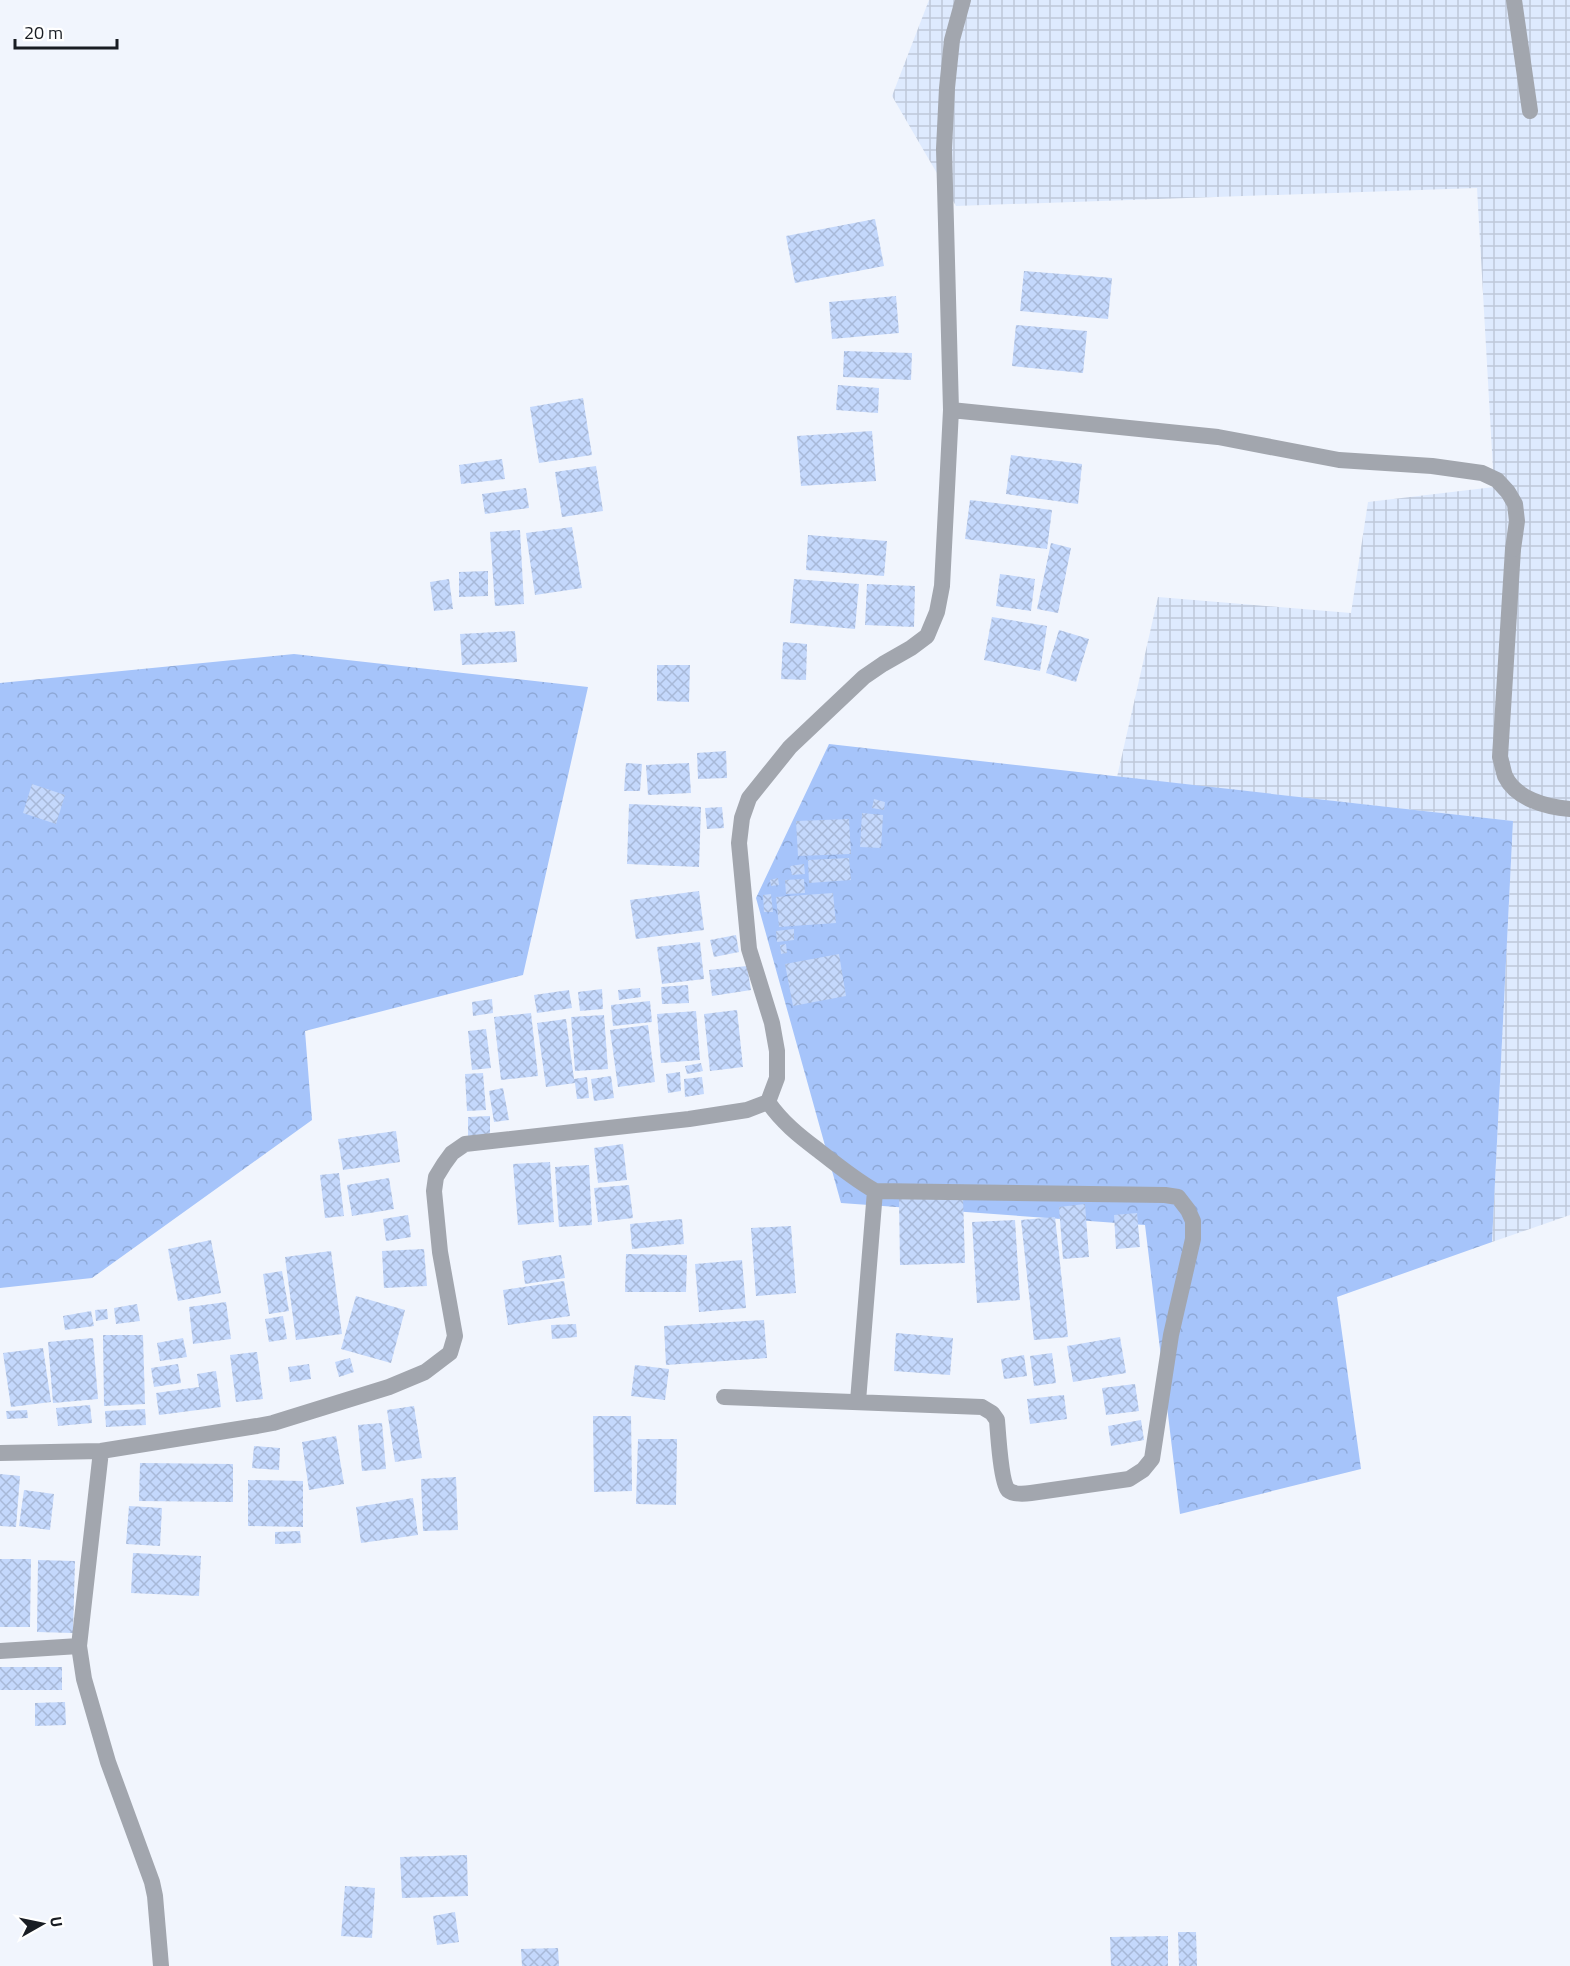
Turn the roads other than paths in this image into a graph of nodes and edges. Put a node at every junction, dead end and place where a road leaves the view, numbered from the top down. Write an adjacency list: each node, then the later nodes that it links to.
1 (963, 0): 4 (street)
2 (1514, 0): 3 (street)
3 (1530, 111)
4 (951, 410): 5 (street); 6 (street)
5 (1570, 809)
6 (768, 1102): 7 (street); 10 (street)
7 (875, 1191): 9 (street); 9 (street)
8 (724, 1397): 9 (street)
9 (858, 1401)
10 (101, 1451): 11 (street); 12 (street)
11 (0, 1453)
12 (79, 1646): 13 (street); 14 (street)
13 (0, 1651)
14 (161, 1966)

